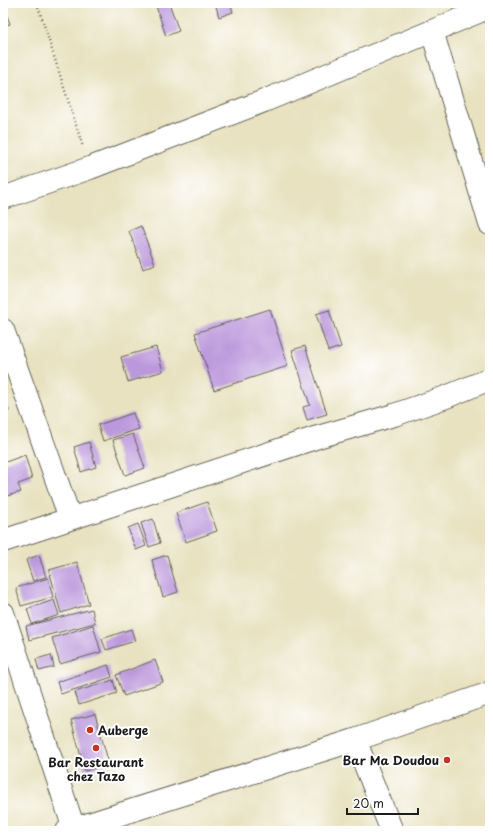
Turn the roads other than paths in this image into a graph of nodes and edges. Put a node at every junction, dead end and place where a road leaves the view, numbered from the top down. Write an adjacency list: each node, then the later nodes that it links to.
1 (490, 7): 2 (street)
2 (432, 31): 3 (street); 4 (street)
3 (3, 198)
4 (490, 224)
5 (3, 330): 7 (street)
6 (490, 379): 7 (street)
7 (70, 518): 8 (street)
8 (3, 541)
9 (3, 613): 12 (street)
10 (490, 693): 11 (street)
11 (355, 740): 12 (street); 13 (street)
12 (70, 830)
13 (392, 831)

